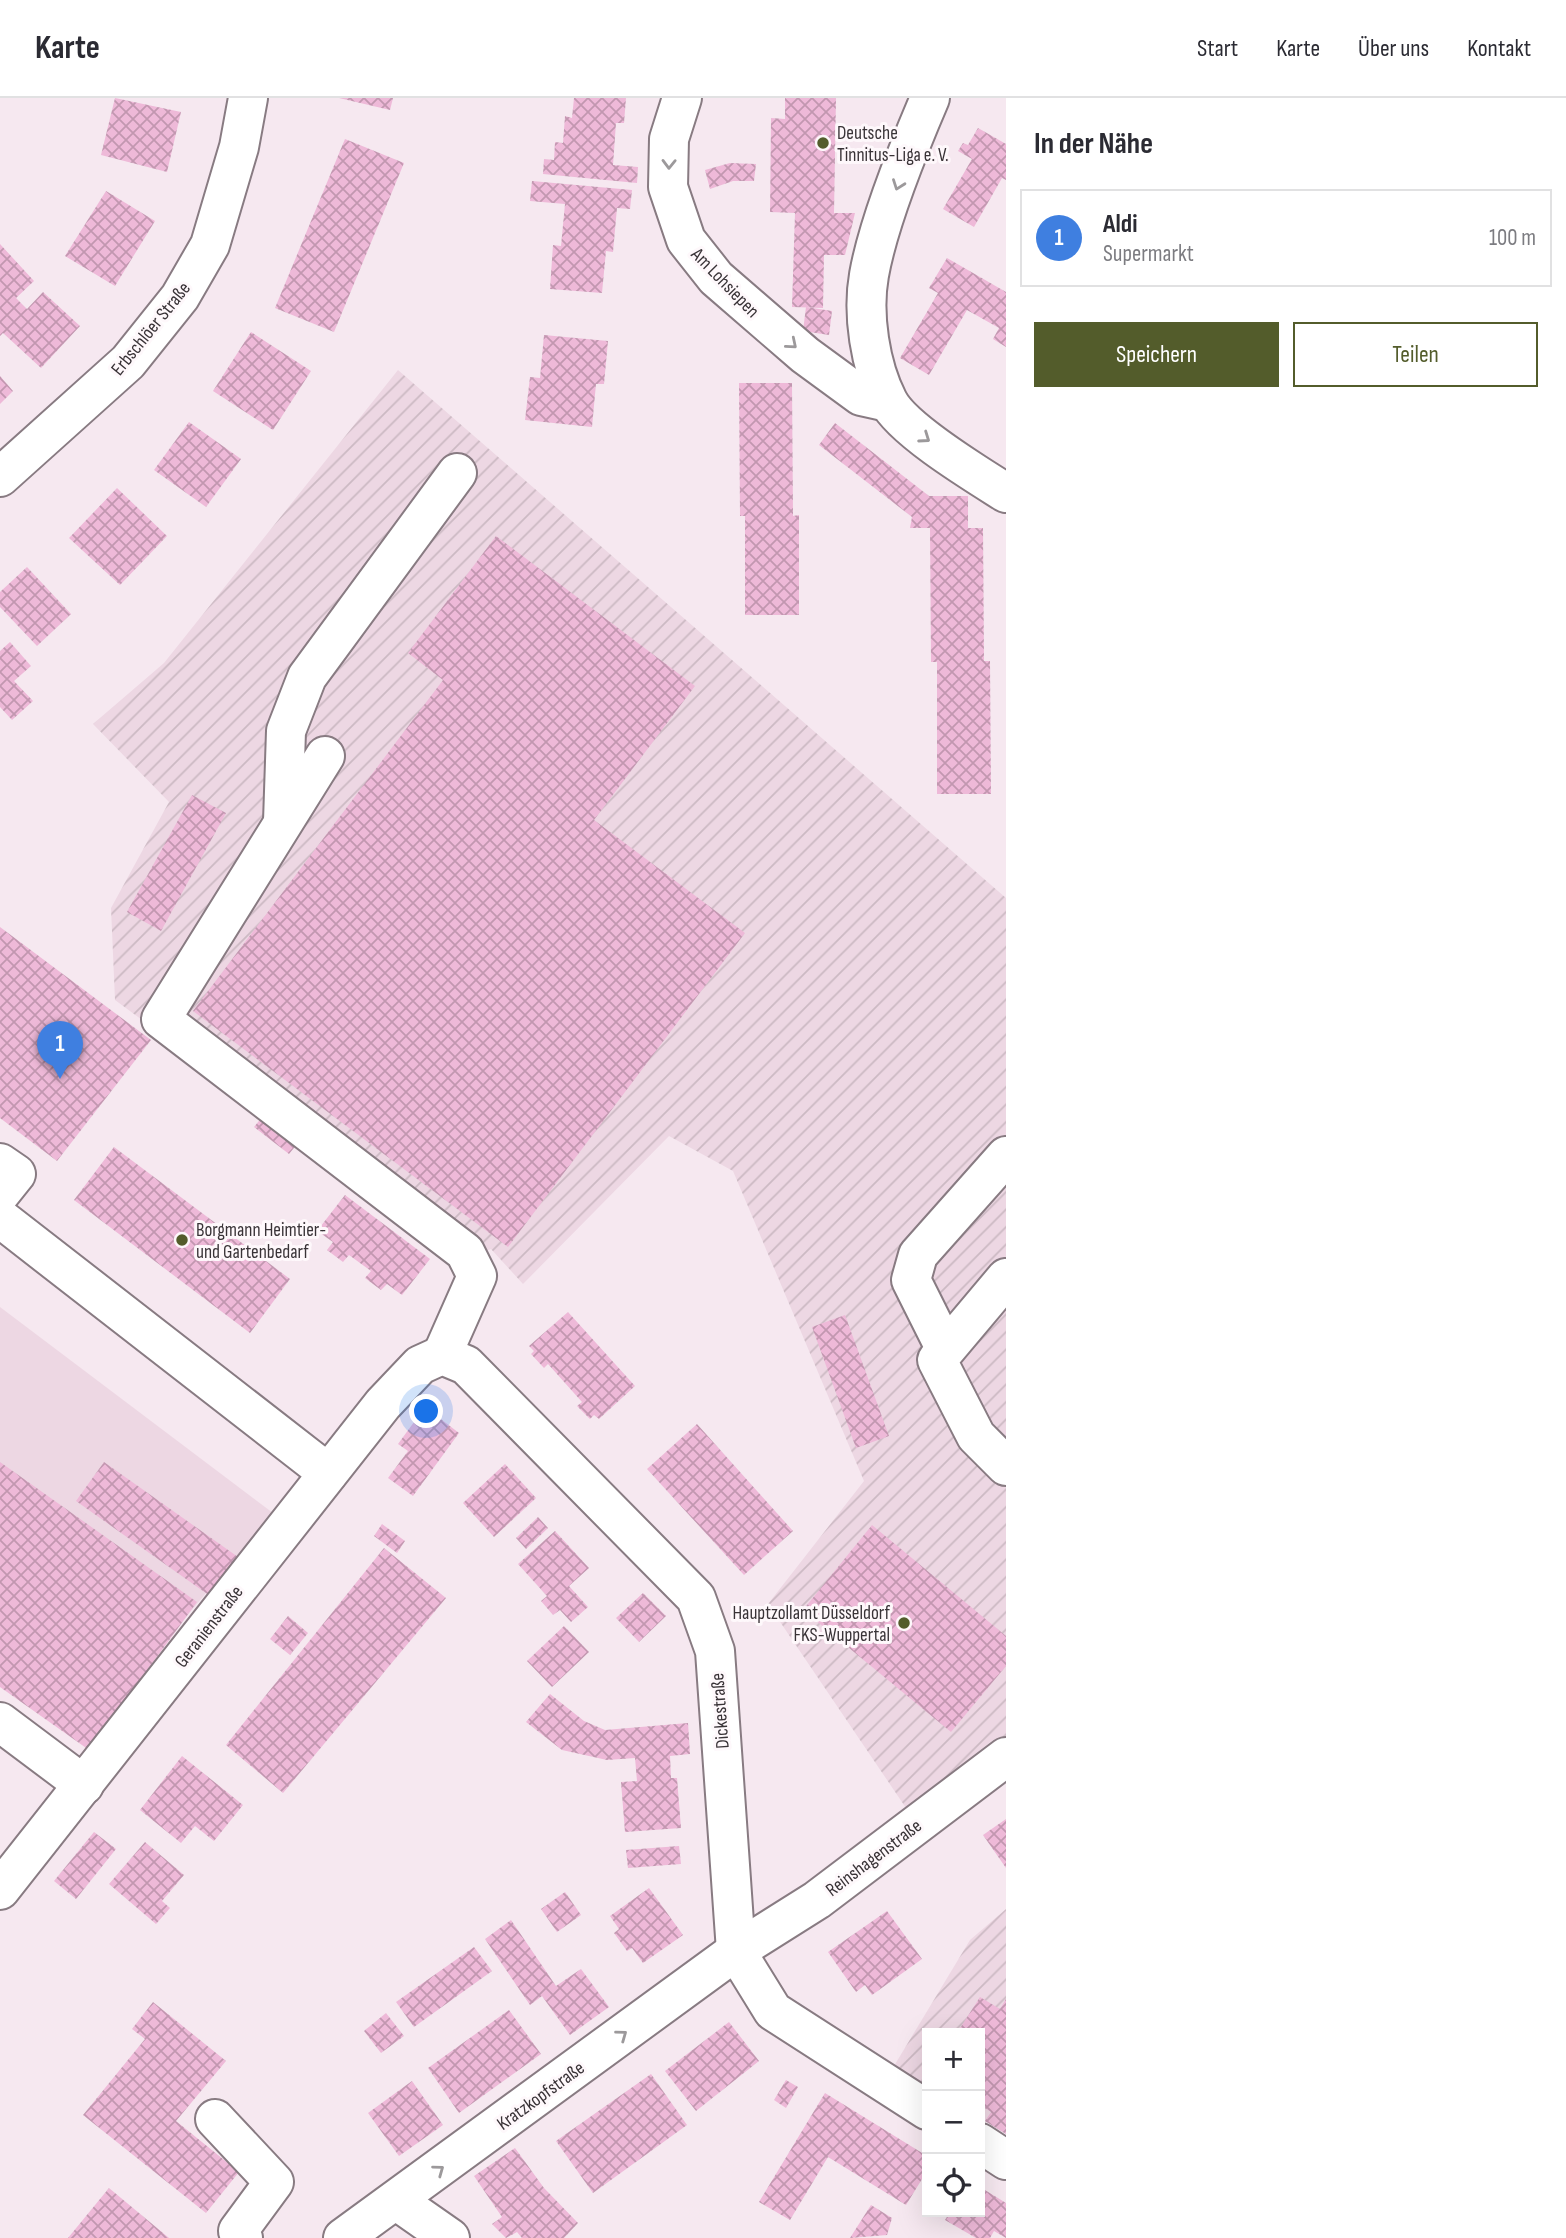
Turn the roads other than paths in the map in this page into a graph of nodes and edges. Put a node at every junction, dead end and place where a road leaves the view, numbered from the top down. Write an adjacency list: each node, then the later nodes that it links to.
1 (248, 98): 6 (street, Erbschlöer Straße)
2 (682, 98): 4 (street, Am Lohsiepen, one-way to 4)
3 (930, 98): 4 (street, Am Lohsiepen, one-way to 4)
4 (888, 402): 7 (street, Am Lohsiepen, one-way to 7)
5 (457, 473): 9 (street)
6 (0, 477)
7 (1006, 493)
8 (325, 756): 9 (street)
9 (282, 824): 16 (street)
10 (1006, 1156): 15 (street)
11 (0, 1163): 12 (street)
12 (0, 1195)
13 (0, 1218): 18 (street)
14 (1006, 1278): 15 (street)
15 (945, 1348): 17 (street)
16 (431, 1360): 18 (street, Geranienstraße); 23 (street, Dickestraße)
17 (1006, 1466)
18 (328, 1473): 21 (street, Geranienstraße)
19 (0, 1722): 21 (street)
20 (1006, 1757): 23 (street, Reinshagenstraße)
21 (84, 1785): 22 (street, Geranienstraße)
22 (0, 1890)
23 (736, 1951): 24 (street, Dickestraße); 28 (street, Kratzkopfstraße, one-way to 23)
24 (922, 2107)
25 (215, 2119): 29 (street)
26 (985, 2146): 27 (street)
27 (1006, 2160)
28 (397, 2201): 30 (street, Kratzkopfstraße); 31 (street)
29 (243, 2238)
30 (343, 2238)
31 (450, 2238)

